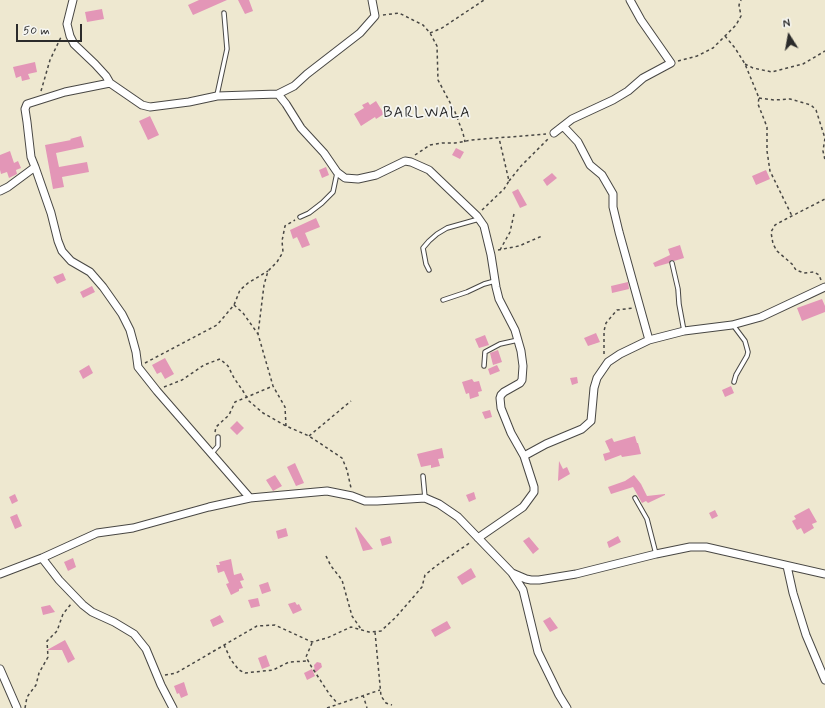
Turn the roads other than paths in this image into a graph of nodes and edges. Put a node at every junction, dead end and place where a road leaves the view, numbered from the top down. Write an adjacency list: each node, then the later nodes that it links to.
1 (73, 0): 5 (street)
2 (372, 0): 6 (street)
3 (630, 0): 8 (street)
4 (224, 13): 7 (lane)
5 (110, 83): 7 (street); 10 (street)
6 (278, 94): 7 (street); 11 (street)
7 (217, 96)
8 (563, 126): 9 (street); 23 (street)
9 (554, 133)
10 (34, 167): 12 (street); 27 (street)
11 (337, 172): 13 (lane); 14 (street)
12 (0, 191)
13 (300, 217)
14 (479, 217): 16 (lane); 17 (street)
15 (672, 263): 21 (lane)
16 (429, 270)
17 (495, 282): 19 (lane); 22 (street)
18 (824, 288): 20 (street)
19 (443, 300)
20 (732, 325): 21 (street); 25 (lane)
21 (684, 331): 23 (street)
22 (519, 340): 24 (lane); 28 (street)
23 (649, 340): 28 (street)
24 (484, 366)
25 (734, 382)
26 (218, 437): 27 (lane)
27 (211, 454): 30 (street)
28 (524, 456): 33 (street)
29 (423, 476): 31 (lane)
30 (250, 498): 31 (street); 35 (street)
31 (425, 498): 33 (street)
32 (636, 498): 34 (lane)
33 (478, 538): 37 (street)
34 (656, 554): 36 (street); 37 (street)
35 (42, 558): 38 (street); 43 (street)
36 (787, 566): 39 (street); 41 (street)
37 (512, 573): 44 (street)
38 (0, 574)
39 (825, 574)
40 (0, 669): 42 (street)
41 (825, 680)
42 (17, 708)
43 (173, 708)
44 (567, 708)

